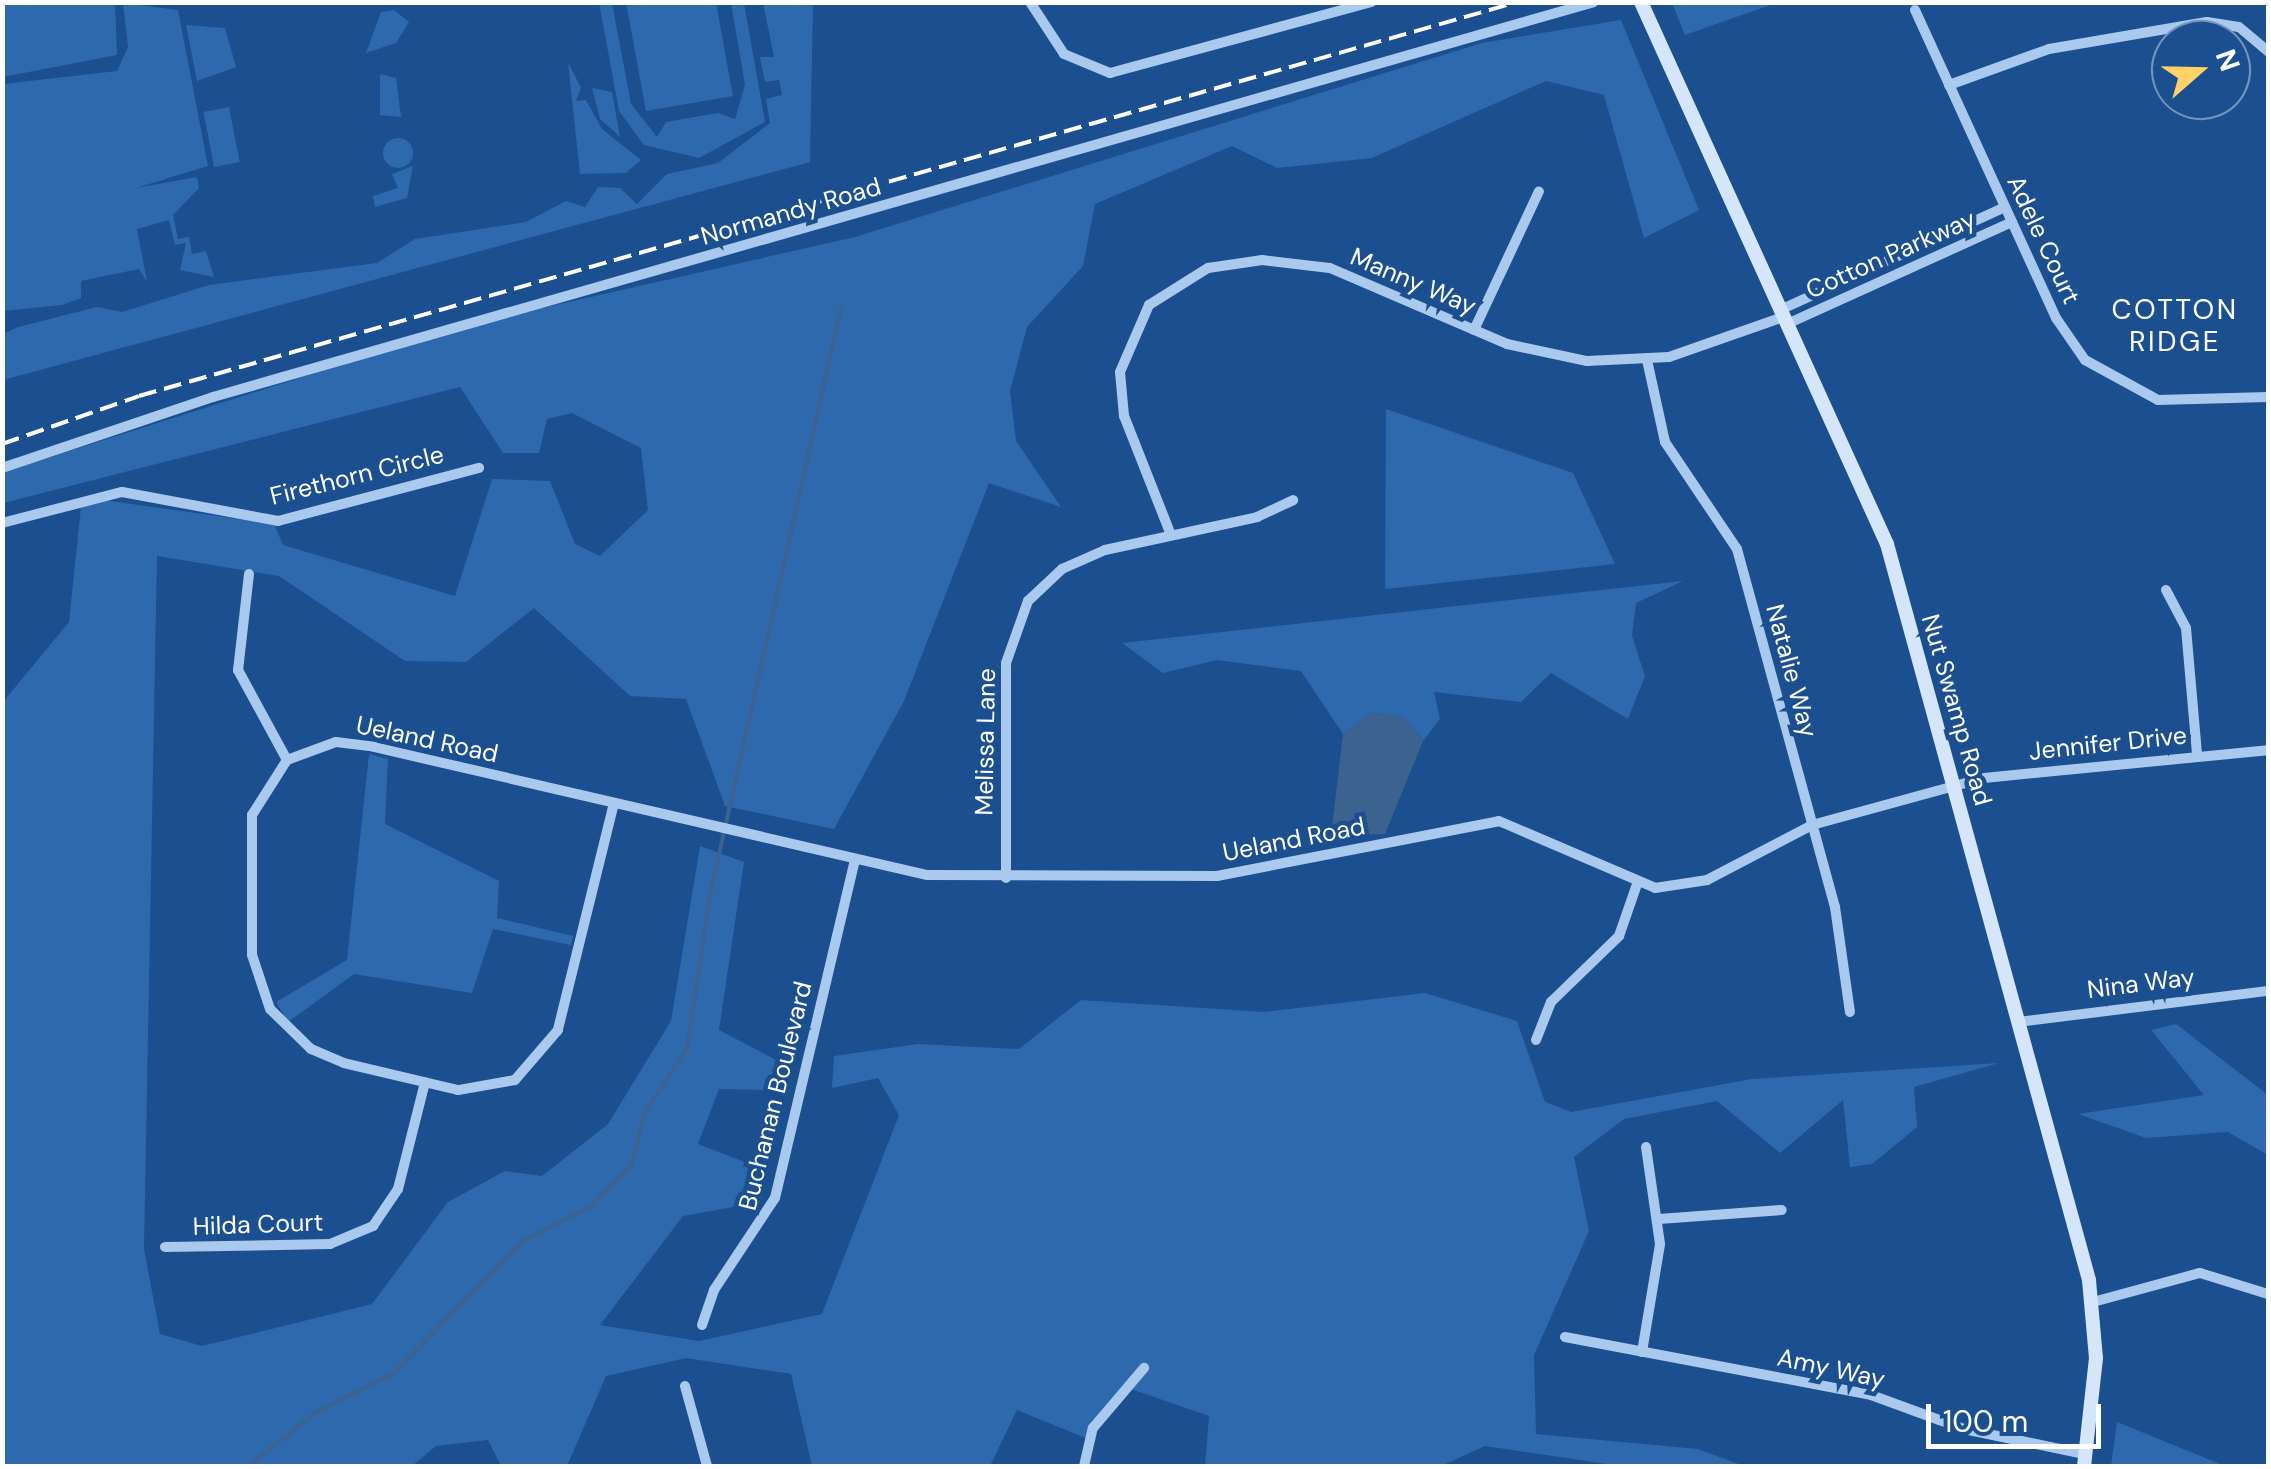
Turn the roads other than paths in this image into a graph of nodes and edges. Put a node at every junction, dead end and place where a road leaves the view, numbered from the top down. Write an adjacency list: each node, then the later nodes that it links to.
1 (1030, 2): 2 (street)
2 (1372, 2)
3 (1594, 2): 17 (street, Normandy Road)
4 (1642, 2): 13 (main road, Nut Swamp Road)
5 (1915, 10): 7 (street, Adele Court)
6 (2268, 51): 7 (street)
7 (1949, 84): 9 (street, Adele Court)
8 (1539, 191): 14 (street)
9 (2005, 206): 10 (street, Adele Court); 11 (street, Cotton Parkway)
10 (2012, 222): 12 (street, Cotton Parkway); 16 (street, Adele Court)
11 (1896, 257): 12 (street); 13 (street, Cotton Parkway)
12 (1904, 271): 13 (street, Cotton Parkway)
13 (1783, 317): 15 (street, Manny Way); 27 (main road, Nut Swamp Road)
14 (1474, 330): 15 (street, Manny Way); 21 (street, Manny Way)
15 (1647, 360): 29 (street, Natalie Way)
16 (2268, 397)
17 (2, 468)
18 (480, 468): 20 (street, Firethorn Circle)
19 (1293, 500): 21 (street, Melissa Lane)
20 (2, 523)
21 (1169, 530): 31 (street, Melissa Lane)
22 (249, 574): 26 (street)
23 (2166, 590): 25 (street)
24 (2268, 750): 25 (street, Jennifer Drive)
25 (2198, 755): 27 (street, Jennifer Drive)
26 (287, 760): 28 (street, Ueland Road); 37 (street)
27 (1953, 786): 29 (street); 35 (main road, Nut Swamp Road)
28 (614, 803): 30 (street, Ueland Road); 37 (street)
29 (1812, 824): 32 (street); 34 (street, Natalie Way)
30 (854, 860): 31 (street, Ueland Road); 44 (street, Buchanan Boulevard)
31 (1006, 878): 32 (street, Ueland Road)
32 (1637, 884): 36 (street)
33 (2268, 991): 35 (street, Nina Way)
34 (1850, 1012)
35 (2018, 1022): 43 (main road, Nut Swamp Road)
36 (1536, 1040)
37 (425, 1082): 41 (street, Hilda Court)
38 (1646, 1146): 40 (street)
39 (1782, 1210): 40 (street)
40 (1659, 1219): 46 (street)
41 (165, 1247)
42 (2268, 1294): 43 (street)
43 (2093, 1302): 49 (main road, Nut Swamp Road)
44 (702, 1326)
45 (1565, 1337): 46 (street, Amy Way)
46 (1642, 1352): 49 (street, Amy Way)
47 (1144, 1368): 51 (street)
48 (685, 1386): 50 (street)
49 (2084, 1460)
50 (708, 1466)
51 (1084, 1466)

